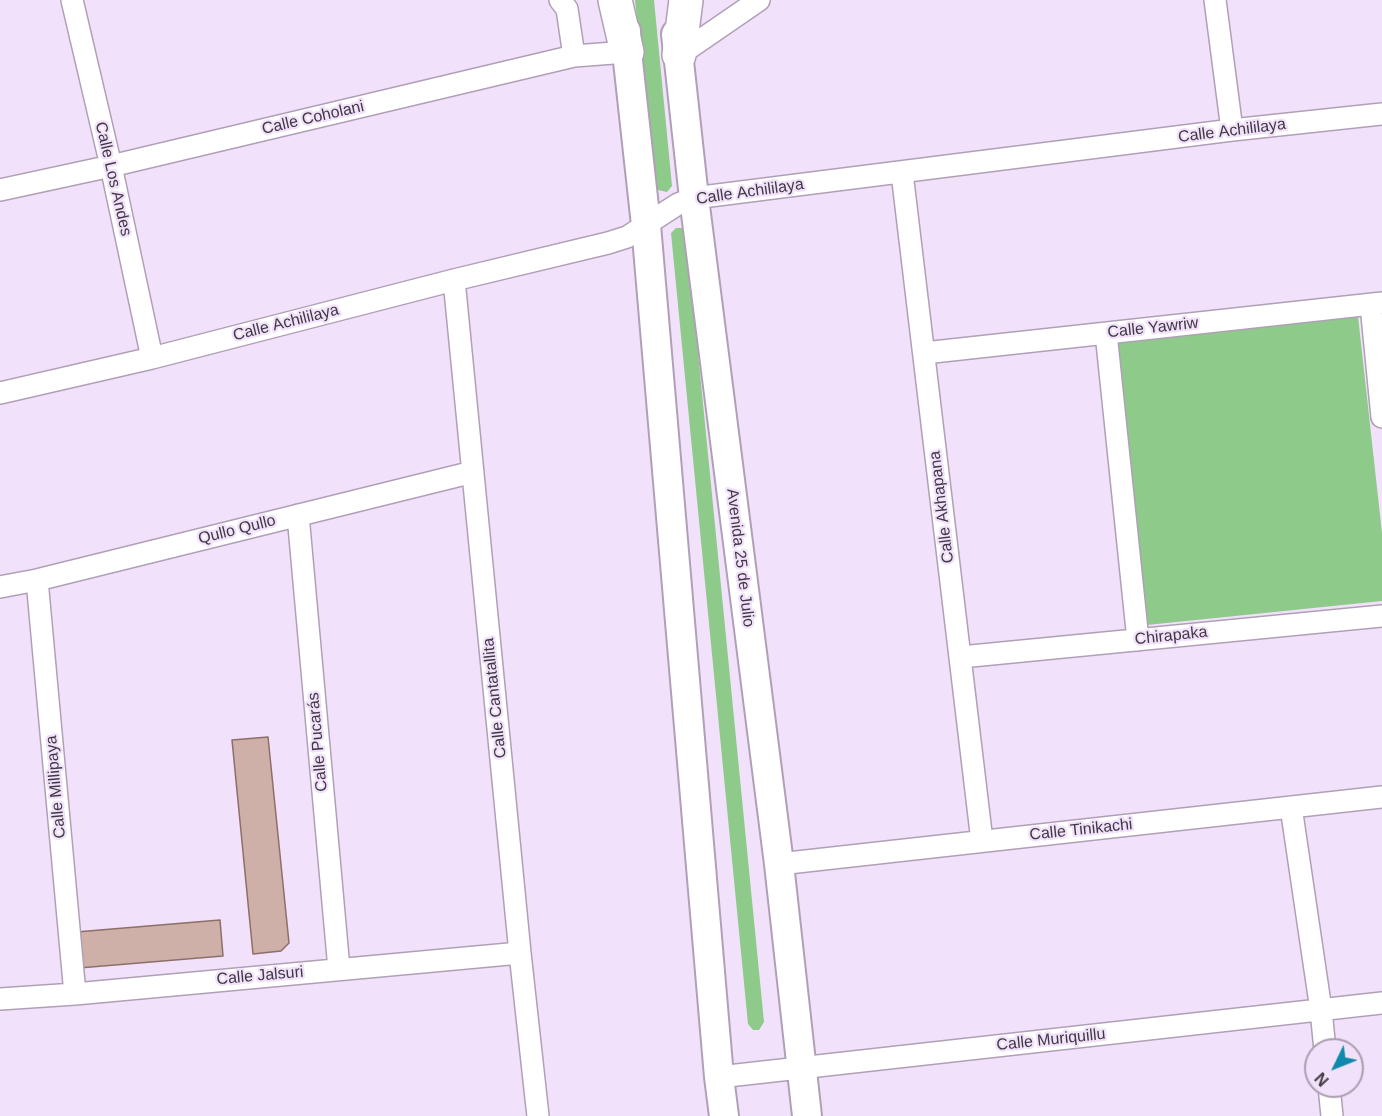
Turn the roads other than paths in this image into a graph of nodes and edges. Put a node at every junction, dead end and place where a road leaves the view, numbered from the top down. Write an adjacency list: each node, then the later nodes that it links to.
1 (72, 0): 14 (street, Calle Los Andes)
2 (561, 0): 11 (street)
3 (615, 0): 9 (main road)
4 (625, 0): 9 (main road)
5 (671, 0): 10 (main road, Avenida 25 de Julio)
6 (686, 0): 10 (main road)
7 (759, 0): 10 (street)
8 (1215, 0): 13 (street)
9 (627, 52): 11 (street, Calle Coholani); 18 (main road)
10 (679, 55): 17 (main road, Avenida 25 de Julio)
11 (574, 56): 14 (street, Calle Coholani)
12 (1382, 114): 13 (street, Calle Achililaya)
13 (1232, 130): 15 (street, Calle Achililaya)
14 (111, 166): 16 (street, Calle Coholani); 23 (street, Calle Los Andes)
15 (902, 172): 17 (street, Calle Achililaya); 22 (street, Calle Akhapana)
16 (0, 190)
17 (694, 198): 18 (street, Calle Achililaya); 36 (main road, Avenida 25 de Julio)
18 (646, 225): 19 (street, Calle Achililaya); 45 (main road)
19 (454, 280): 23 (street, Calle Achililaya); 26 (street, Calle Cantatallita)
20 (1376, 304): 21 (street, Calle Yawriw); 25 (street)
21 (1106, 333): 22 (street, Calle Yawriw); 31 (street)
22 (924, 353): 32 (street, Calle Akhapana)
23 (152, 358): 24 (street, Calle Achililaya)
24 (0, 393)
25 (1382, 417)
26 (473, 472): 27 (street, Qullo Qullo); 37 (street, Calle Cantatallita)
27 (298, 515): 28 (street, Qullo Qullo); 38 (street, Calle Pucarás)
28 (37, 580): 29 (street, Qullo Qullo); 39 (street, Calle Millipaya)
29 (0, 587)
30 (1382, 616): 31 (street, Chirapaka)
31 (1138, 640): 32 (street, Chirapaka)
32 (961, 657): 35 (street, Calle Akhapana)
33 (1382, 797): 34 (street, Calle Tinikachi)
34 (1291, 807): 35 (street, Calle Tinikachi); 42 (street)
35 (982, 842): 36 (street, Calle Tinikachi)
36 (779, 864): 44 (main road, Avenida 25 de Julio)
37 (520, 953): 38 (street, Calle Jalsuri); 47 (street, Calle Cantatallita)
38 (339, 969): 39 (street, Calle Jalsuri)
39 (75, 994): 40 (street, Calle Jalsuri)
40 (0, 999)
41 (1382, 1003): 42 (street, Calle Muriquillu)
42 (1321, 1010): 43 (street); 44 (street, Calle Muriquillu)
43 (1324, 1038)
44 (801, 1068): 45 (street, Calle Muriquillu); 49 (main road, Avenida 25 de Julio)
45 (719, 1077): 48 (main road)
46 (1330, 1098): 50 (street)
47 (538, 1116)
48 (724, 1116)
49 (807, 1116)
50 (1332, 1116)

